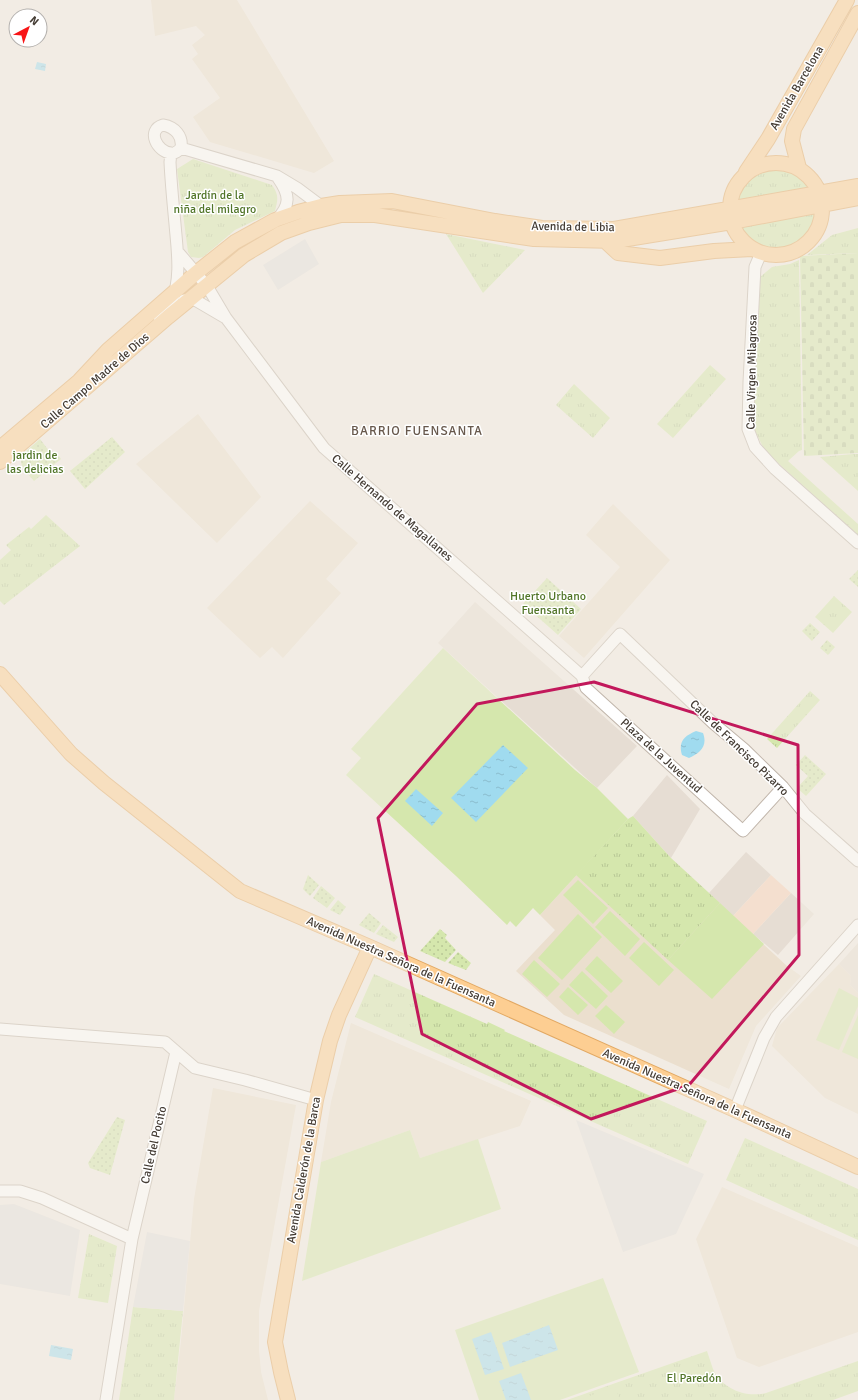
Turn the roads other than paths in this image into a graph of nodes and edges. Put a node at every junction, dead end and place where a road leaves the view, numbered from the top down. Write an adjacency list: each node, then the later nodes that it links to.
1 (847, 0): 6 (main road, Avenida Barcelona)
2 (858, 13): 5 (main road, Avenida Barcelona)
3 (182, 148): 4 (street); 4 (street); 7 (street)
4 (171, 154): 17 (street)
5 (799, 168): 6 (main road); 9 (main road)
6 (745, 174): 13 (main road, Avenida Barcelona)
7 (277, 176): 11 (street); 14 (street)
8 (858, 186): 9 (main road, Avenida de Libia)
9 (821, 198): 10 (main road, Avenida de Libia); 13 (main road, Avenida de Libia); 16 (main road, Avenida de Libia)
10 (858, 198)
11 (321, 206): 12 (street); 13 (main road, Avenida de Libia); 14 (main road, Avenida de Libia)
12 (341, 215): 15 (main road, Avenida de Libia); 19 (main road, Calle Campo Madre de Dios)
13 (731, 215): 15 (main road, Avenida de Libia); 16 (main road)
14 (275, 220): 18 (main road, Calle Campo Madre de Dios)
15 (604, 240): 16 (main road, Avenida de Libia)
16 (756, 251): 26 (street, Calle Virgen Milagrosa)
17 (178, 252): 18 (street); 20 (street)
18 (196, 273): 19 (street); 20 (main road, Calle Campo Madre de Dios)
19 (207, 286): 21 (main road, Calle Campo Madre de Dios); 22 (street, Calle Hernando de Magallanes)
20 (172, 297): 21 (street); 23 (street); 24 (main road, Calle Campo Madre de Dios)
21 (190, 300): 22 (street, Calle Hernando de Magallanes); 23 (main road, Calle Campo Madre de Dios)
22 (226, 318): 28 (street, Calle Hernando de Magallanes)
23 (146, 337): 25 (main road, Calle Campo Madre de Dios)
24 (0, 448)
25 (0, 462)
26 (858, 543)
27 (0, 674): 32 (main road, Avenida Nuestra Señora de la Fuensanta)
28 (582, 676): 29 (street, Calle de Francisco Pizarro); 29 (street, Plaza de la Juventud)
29 (783, 787): 30 (street, Calle de Francisco Pizarro)
30 (858, 861)
31 (858, 924): 36 (street)
32 (370, 947): 35 (main road, Avenida Calderón de la Barca); 36 (main road, Avenida Nuestra Señora de la Fuensanta)
33 (0, 1029): 34 (street)
34 (176, 1052): 35 (street); 39 (street, Calle del Pocito)
35 (316, 1100): 41 (main road, Avenida Calderón de la Barca)
36 (735, 1110): 37 (main road, Avenida Nuestra Señora de la Fuensanta)
37 (858, 1167)
38 (0, 1191): 39 (street)
39 (132, 1239): 40 (street, Calle del Pocito)
40 (106, 1400)
41 (288, 1400)

